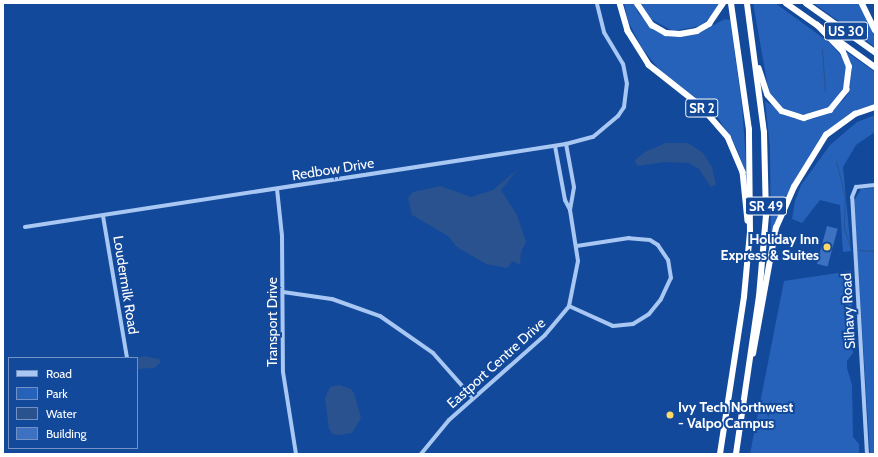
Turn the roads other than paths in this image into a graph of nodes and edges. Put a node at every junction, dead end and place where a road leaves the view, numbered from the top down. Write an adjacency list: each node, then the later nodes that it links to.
1 (597, 3): 16 (street, Redbow Drive)
2 (620, 3): 23 (highway, SR 2)
3 (636, 3): 4 (highway)
4 (723, 3)
5 (732, 3): 23 (highway, SR 49)
6 (786, 3): 10 (highway, US 30)
7 (806, 3): 13 (highway, US 30)
8 (862, 3): 11 (highway)
9 (747, 4): 12 (highway, SR 49)
10 (817, 25): 12 (highway); 14 (highway, US 30)
11 (875, 30)
12 (753, 48): 28 (highway, SR 49)
13 (875, 52)
14 (875, 67)
15 (875, 107): 28 (highway)
16 (566, 144): 17 (street, Redbow Drive); 20 (street, Eastport Centre Drive)
17 (554, 146): 19 (street, Redbow Drive); 20 (street, Eastport Centre Drive)
18 (875, 185): 34 (street, Silhavy Road)
19 (277, 189): 21 (street, Redbow Drive); 25 (street, Transport Drive)
20 (570, 210): 24 (street, Eastport Centre Drive)
21 (103, 216): 22 (street, Redbow Drive); 27 (street, Loudermilk Road)
22 (25, 227)
23 (750, 232): 32 (highway, SR 2)
24 (577, 246): 26 (street, Eastport Centre Drive); 26 (street)
25 (283, 292): 29 (street); 30 (street, Transport Drive)
26 (569, 306): 29 (street, Eastport Centre Drive)
27 (127, 357)
28 (749, 363): 33 (highway)
29 (473, 398): 31 (street, Eastport Centre Drive)
30 (296, 454)
31 (421, 454)
32 (720, 454)
33 (736, 454)
34 (867, 454)

